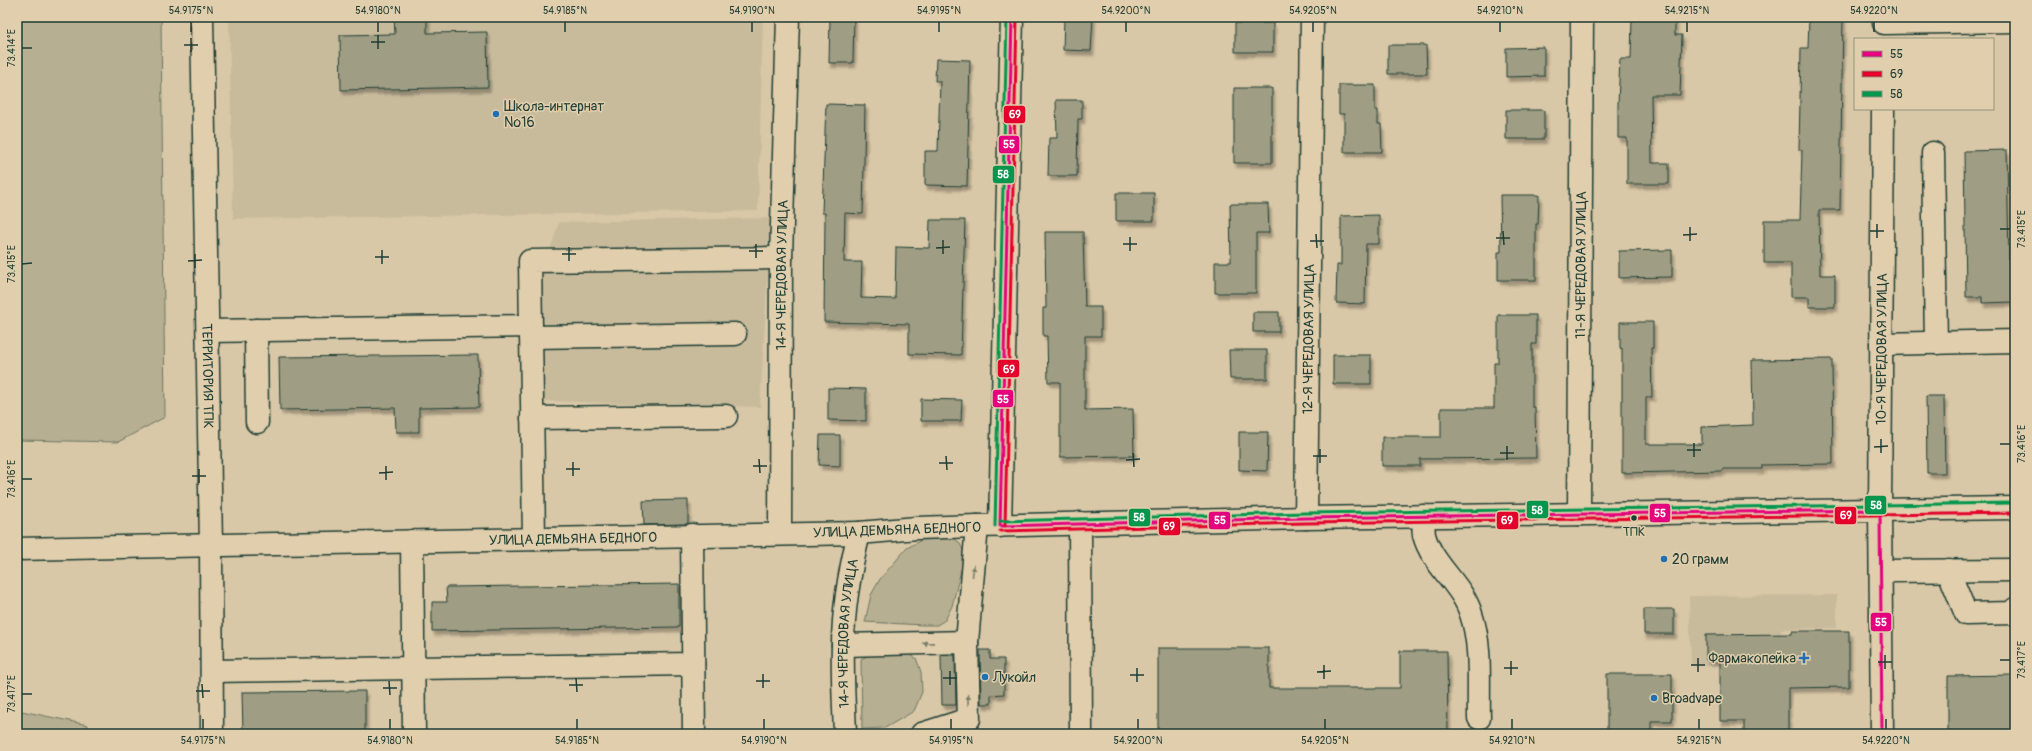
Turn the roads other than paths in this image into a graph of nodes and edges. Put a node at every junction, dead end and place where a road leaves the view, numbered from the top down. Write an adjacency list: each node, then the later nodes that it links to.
1 (202, 17): 11 (street, ТЕРРИТОРИЯ ТПК)
2 (788, 17): 10 (street, 14-Я ЧЕРЕДОВАЯ УЛИЦА)
3 (1012, 17): 28 (street)
4 (1312, 17): 25 (street, 12-Я ЧЕРЕДОВАЯ УЛИЦА)
5 (1582, 17): 23 (street, 11-Я ЧЕРЕДОВАЯ УЛИЦА)
6 (2015, 21): 7 (street)
7 (1884, 26)
8 (1883, 110): 17 (street, 10-Я ЧЕРЕДОВАЯ УЛИЦА)
9 (1934, 153): 16 (street)
10 (781, 258): 13 (street); 29 (street, 14-Я ЧЕРЕДОВАЯ УЛИЦА)
11 (208, 330): 12 (street); 34 (street, ТЕРРИТОРИЯ ТПК)
12 (256, 330): 13 (street); 20 (street)
13 (531, 332): 14 (street); 19 (street)
14 (735, 334)
15 (2015, 341): 16 (street)
16 (1936, 343): 17 (street)
17 (1882, 344): 22 (street, 10-Я ЧЕРЕДОВАЯ УЛИЦА)
18 (726, 416): 19 (street)
19 (532, 418): 32 (street)
20 (257, 422)
21 (2015, 508): 22 (street, УЛИЦА ДЕМЬЯНА БЕДНОГО)
22 (1880, 510): 23 (street, УЛИЦА ДЕМЬЯНА БЕДНОГО); 38 (street, 10-Я ЧЕРЕДОВАЯ УЛИЦА)
23 (1579, 514): 24 (street, УЛИЦА ДЕМЬЯНА БЕДНОГО)
24 (1423, 516): 25 (street, УЛИЦА ДЕМЬЯНА БЕДНОГО); 45 (street)
25 (1306, 518): 26 (street, УЛИЦА ДЕМЬЯНА БЕДНОГО)
26 (1080, 523): 28 (street, УЛИЦА ДЕМЬЯНА БЕДНОГО); 51 (street)
27 (978, 526): 28 (street, УЛИЦА ДЕМЬЯНА БЕДНОГО); 30 (street, УЛИЦА ДЕМЬЯНА БЕДНОГО); 40 (street, one-way to 27)
28 (1000, 526)
29 (780, 533): 30 (street, УЛИЦА ДЕМЬЯНА БЕДНОГО); 31 (street, УЛИЦА ДЕМЬЯНА БЕДНОГО)
30 (860, 533): 41 (street, 14-Я ЧЕРЕДОВАЯ УЛИЦА)
31 (692, 535): 32 (street, УЛИЦА ДЕМЬЯНА БЕДНОГО); 42 (street)
32 (534, 539): 33 (street, УЛИЦА ДЕМЬЯНА БЕДНОГО)
33 (412, 541): 34 (street, УЛИЦА ДЕМЬЯНА БЕДНОГО); 43 (street)
34 (211, 546): 35 (street, УЛИЦА ДЕМЬЯНА БЕДНОГО); 44 (street, ТЕРРИТОРИЯ ТПК)
35 (17, 549)
36 (1948, 570): 37 (street); 38 (street); 39 (street)
37 (2015, 570)
38 (1881, 571): 52 (street, 10-Я ЧЕРЕДОВАЯ УЛИЦА)
39 (2015, 609)
40 (967, 642): 41 (street, one-way to 41); 50 (street, one-way to 40)
41 (843, 645): 49 (street, 14-Я ЧЕРЕДОВАЯ УЛИЦА)
42 (693, 664): 43 (street); 48 (street)
43 (414, 668): 44 (street); 47 (street)
44 (212, 670): 46 (street, ТЕРРИТОРИЯ ТПК)
45 (1479, 718)
46 (212, 734)
47 (414, 734)
48 (694, 734)
49 (845, 734)
50 (922, 734)
51 (1081, 734)
52 (1882, 734)

